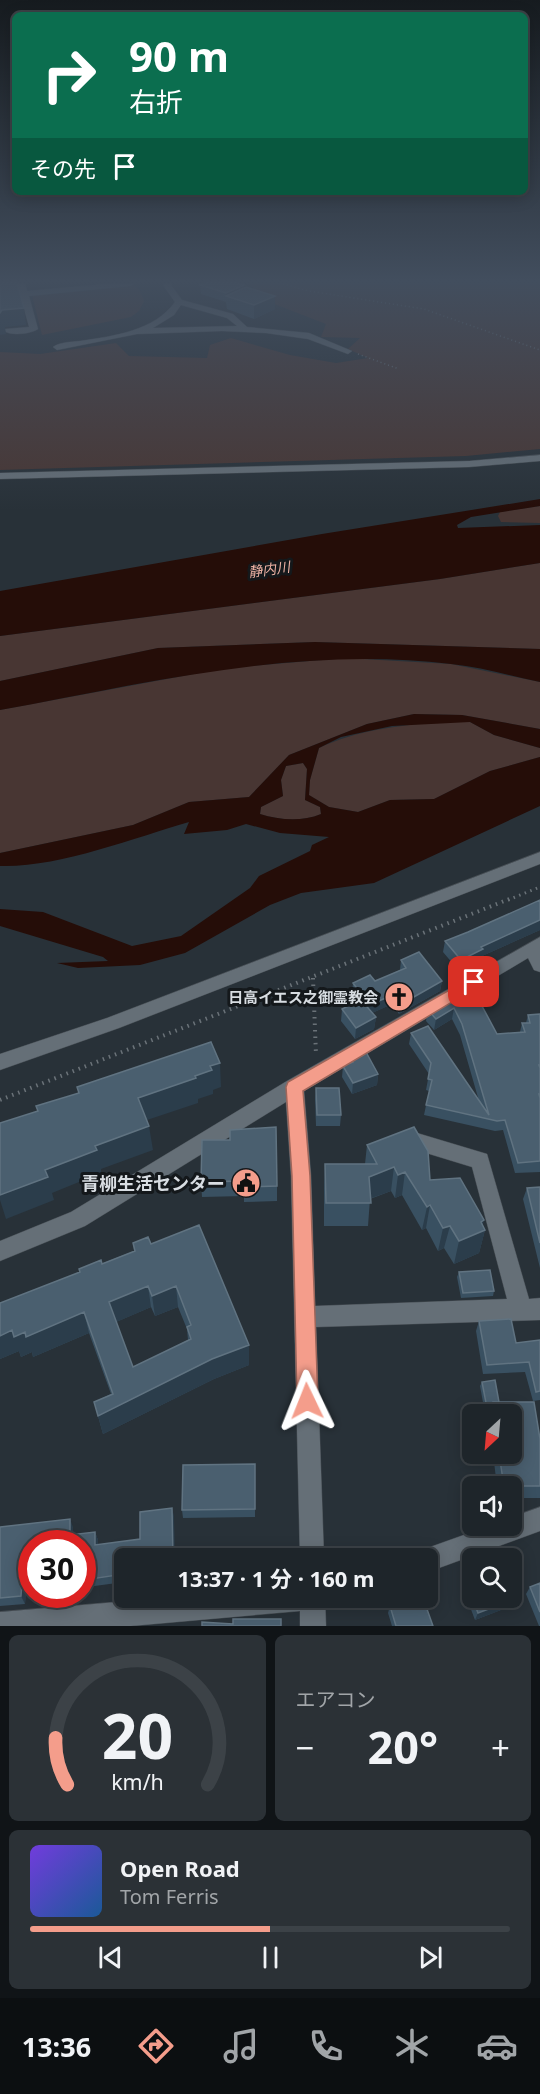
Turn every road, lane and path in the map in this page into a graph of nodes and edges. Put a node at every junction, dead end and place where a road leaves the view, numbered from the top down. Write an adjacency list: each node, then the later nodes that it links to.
1 (370, 359): 2 (path)
2 (399, 369)
3 (540, 458): 4 (street)
4 (0, 476)
5 (540, 858): 10 (street)
6 (540, 887): 9 (path)
7 (536, 945): 8 (street); 11 (street)
8 (540, 965)
9 (313, 977): 11 (path); 13 (path)
10 (0, 1062)
11 (316, 1075): 12 (street)
12 (294, 1087): 15 (street); 17 (street)
13 (0, 1100)
14 (407, 1139): 16 (street)
15 (0, 1251)
16 (531, 1310): 17 (street)
17 (305, 1317): 19 (street)
18 (540, 1519): 20 (street)
19 (312, 1548)
20 (438, 1556)
21 (189, 1608): 23 (street)
22 (313, 1608): 24 (street)
23 (0, 1625)
24 (313, 1626)

